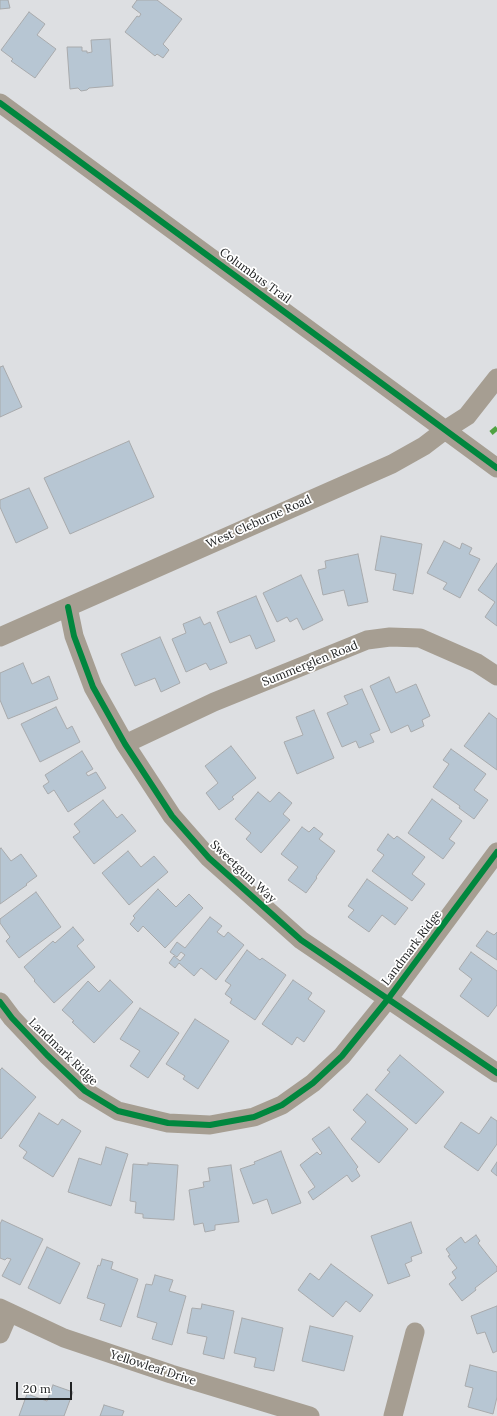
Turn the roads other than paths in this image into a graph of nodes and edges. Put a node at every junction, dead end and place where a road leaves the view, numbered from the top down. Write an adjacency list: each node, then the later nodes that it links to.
1 (0, 103): 3 (street, Columbus Trail)
2 (497, 378): 3 (street, West Cleburne Road)
3 (446, 430): 4 (street, Columbus Trail); 5 (street, West Cleburne Road)
4 (497, 468)
5 (68, 607): 6 (street, West Cleburne Road); 8 (street, Sweetgum Way)
6 (0, 637)
7 (497, 676): 8 (street, Summerglen Road)
8 (125, 744): 10 (street, Sweetgum Way)
9 (497, 852): 10 (street, Landmark Ridge)
10 (388, 999): 11 (street, Landmark Ridge); 12 (street, Sweetgum Way)
11 (0, 1002)
12 (497, 1073)
13 (4, 1310): 15 (street); 16 (street, Yellowleaf Drive)
14 (415, 1332): 17 (street)
15 (0, 1334)
16 (310, 1416)
17 (393, 1416)

